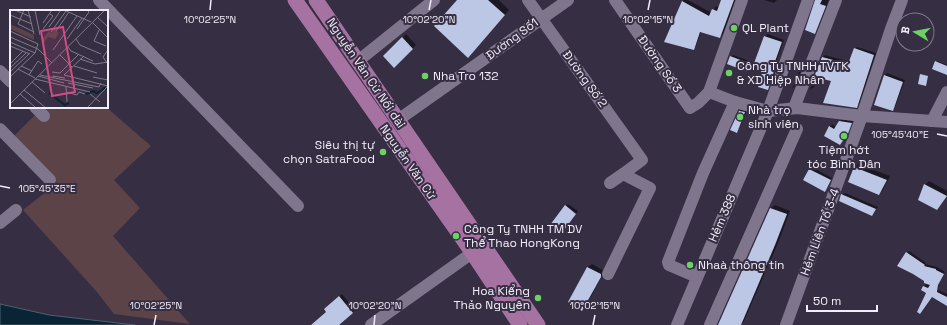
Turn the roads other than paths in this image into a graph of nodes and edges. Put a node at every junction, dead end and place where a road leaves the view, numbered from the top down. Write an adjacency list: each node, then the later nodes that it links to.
1 (99, 0): 32 (street)
2 (295, 0): 35 (main road, Nguyễn Văn Cừ)
3 (316, 0): 13 (main road, Nguyễn Văn Cừ Nối dài)
4 (434, 0): 13 (street)
5 (528, 0): 12 (street, Đường Số 2)
6 (568, 0): 12 (street, Đường Số1)
7 (615, 0): 16 (street, Đường Số 3)
8 (742, 0): 16 (street)
9 (808, 0): 21 (street, Hẻm 388)
10 (836, 0): 20 (street)
11 (902, 0): 23 (street, Hẻm Liên Tổ 3-4)
12 (541, 18): 24 (street, Đường Số1); 29 (street, Đường Số 2)
13 (358, 61): 24 (main road, Nguyễn Văn Cừ Nối dài)
14 (0, 70): 15 (street)
15 (10, 81)
16 (709, 92): 18 (street)
17 (947, 92): 25 (street)
18 (735, 102): 21 (street); 37 (street)
19 (36, 108): 22 (street)
20 (794, 108): 21 (street); 23 (street)
21 (768, 111): 37 (street, Hẻm 388)
22 (44, 116)
23 (862, 116): 25 (street); 43 (street, Hẻm Liên Tổ 3-4)
24 (398, 120): 35 (main road, Nguyễn Văn Cừ Nối dài)
25 (932, 121): 26 (street)
26 (947, 122)
27 (0, 129): 30 (street)
28 (797, 129): 42 (street)
29 (623, 174): 31 (street); 36 (street)
30 (50, 180)
31 (610, 183)
32 (298, 206)
33 (16, 210): 34 (street)
34 (0, 223)
35 (477, 249): 38 (street); 39 (main road, Nguyễn Văn Cừ); 40 (main road, Nguyễn Văn Cừ Nối dài)
36 (608, 274)
37 (697, 277): 41 (street, Hẻm 388)
38 (371, 325)
39 (520, 325)
40 (538, 325)
41 (677, 325)
42 (710, 325)
43 (786, 325)

